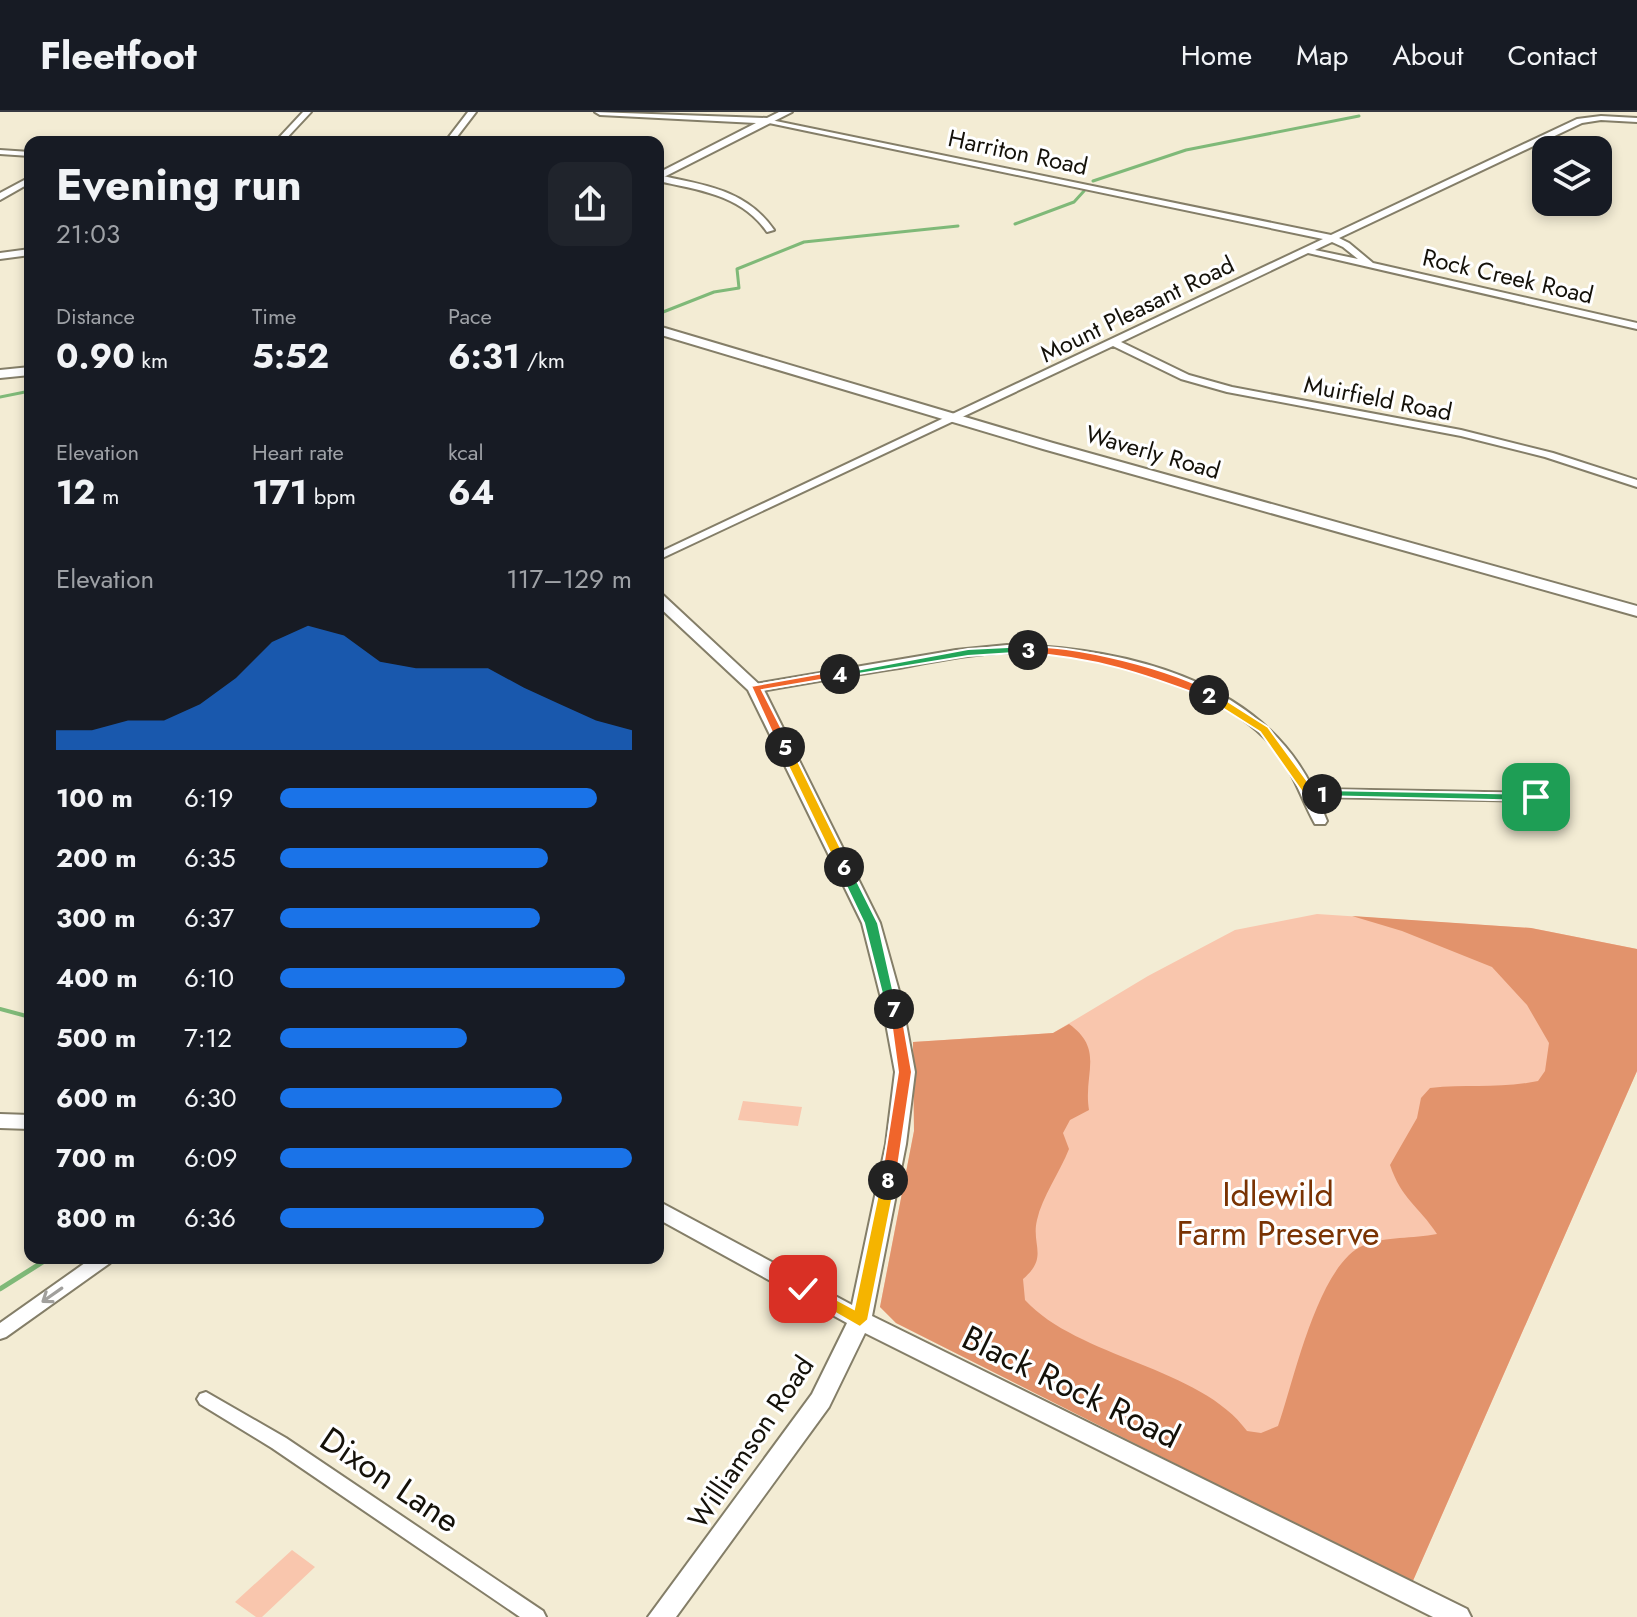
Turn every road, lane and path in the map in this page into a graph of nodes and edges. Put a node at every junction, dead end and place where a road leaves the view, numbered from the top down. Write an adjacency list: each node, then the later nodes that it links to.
1 (307, 112): 7 (street)
2 (472, 112): 8 (street)
3 (600, 112): 6 (street, Harriton Road)
4 (787, 112): 6 (street)
5 (1637, 120): 16 (street, Mount Pleasant Road)
6 (769, 121): 11 (street); 16 (street, Harriton Road)
7 (285, 136)
8 (454, 136)
9 (0, 152): 10 (street)
10 (24, 154)
11 (664, 175)
12 (664, 180): 15 (street)
13 (24, 183): 14 (street)
14 (0, 197)
15 (770, 230)
16 (1331, 238): 17 (street, Mount Pleasant Road); 20 (street, Rock Creek Road)
17 (1305, 250): 20 (street, Rock Creek Road); 23 (street, Mount Pleasant Road)
18 (24, 253): 19 (street)
19 (0, 256)
20 (1370, 265): 21 (street, Rock Creek Road)
21 (1637, 326)
22 (664, 332): 26 (street, Waverly Road)
23 (1115, 343): 26 (street, Mount Pleasant Road); 27 (street, Muirfield Road)
24 (24, 372): 25 (street)
25 (0, 374)
26 (954, 418): 28 (street, Mount Pleasant Road); 30 (street, Waverly Road)
27 (1637, 484)
28 (664, 554)
29 (664, 604): 31 (street, Williamson Road)
30 (1637, 611)
31 (755, 688): 32 (street); 39 (street, Williamson Road)
32 (1310, 793): 33 (street); 34 (street)
33 (1536, 797)
34 (1320, 821)
35 (0, 1121): 36 (street)
36 (24, 1122)
37 (664, 1212): 39 (street, Black Rock Road)
38 (96, 1264): 40 (street, one-way to 40)
39 (860, 1320): 43 (street, Williamson Road); 44 (street, Black Rock Road)
40 (0, 1332)
41 (206, 1399): 42 (street, Dixon Lane)
42 (536, 1617)
43 (661, 1617)
44 (1458, 1617)

